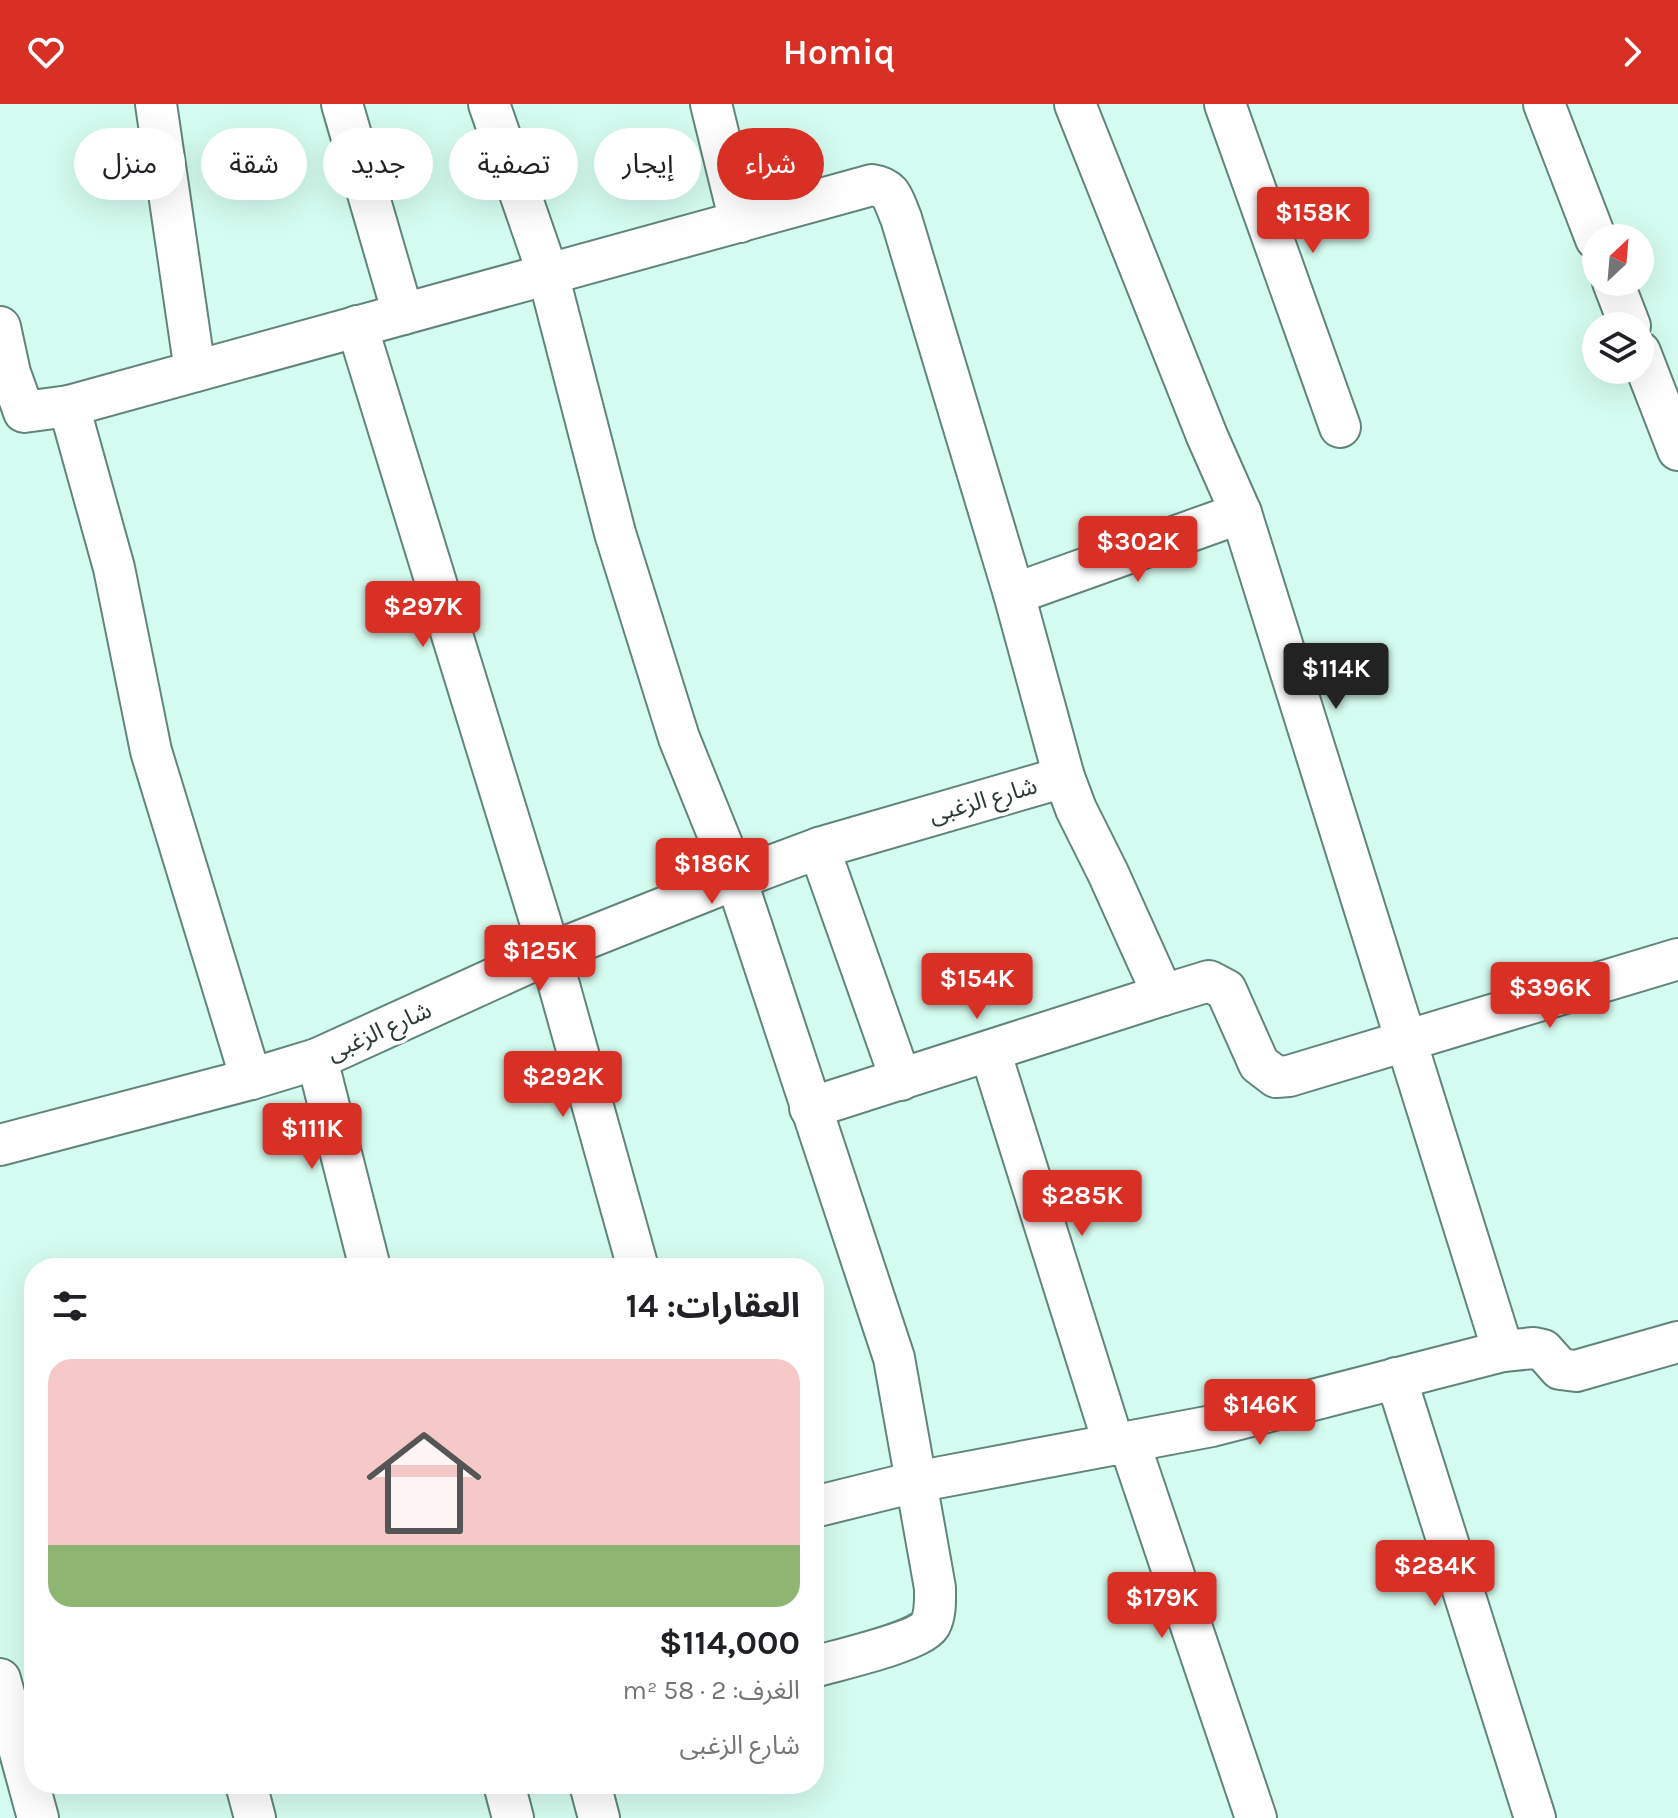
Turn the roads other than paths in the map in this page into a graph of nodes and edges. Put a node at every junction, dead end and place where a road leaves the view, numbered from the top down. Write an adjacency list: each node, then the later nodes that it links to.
1 (156, 104): 14 (street)
2 (342, 104): 11 (street)
3 (489, 104): 10 (street)
4 (711, 104): 8 (street)
5 (1075, 104): 20 (street)
6 (1225, 104): 18 (street)
7 (1544, 104): 9 (street)
8 (740, 222): 10 (street); 21 (street)
9 (1590, 224)
10 (548, 274): 11 (street); 24 (street)
11 (403, 314): 12 (street)
12 (357, 326): 14 (street); 25 (street)
13 (0, 327): 17 (street)
14 (195, 371): 16 (street)
15 (1652, 384): 19 (street)
16 (69, 406): 17 (street); 31 (street)
17 (12, 413)
18 (1340, 427)
19 (1678, 450)
20 (1241, 513): 21 (street); 28 (street)
21 (1014, 594): 22 (street)
22 (1064, 777): 23 (street, شارع الزغبى); 27 (street)
23 (819, 848): 24 (street, شارع الزغبى); 32 (street)
24 (736, 879): 25 (street, شارع الزغبى); 33 (street)
25 (550, 953): 30 (street, شارع الزغبى); 36 (street)
26 (1678, 959): 28 (street)
27 (1163, 995): 28 (street); 29 (street)
28 (1404, 1040): 38 (street)
29 (990, 1051): 32 (street); 40 (street)
30 (317, 1059): 31 (street, شارع الزغبى); 35 (street)
31 (251, 1079): 34 (street, شارع الزغبى)
32 (901, 1080): 33 (street)
33 (810, 1108): 41 (street)
34 (0, 1145)
35 (367, 1258)
36 (635, 1258)
37 (1678, 1342): 38 (street)
38 (1503, 1351): 39 (street)
39 (1396, 1378): 40 (street); 56 (street)
40 (1122, 1443): 41 (street); 55 (street)
41 (915, 1482): 42 (street); 43 (street)
42 (824, 1505)
43 (824, 1664)
44 (24, 1672): 45 (street)
45 (0, 1679): 46 (street)
46 (24, 1767)
47 (31, 1794): 51 (street)
48 (249, 1794): 52 (street)
49 (507, 1794): 53 (street)
50 (593, 1794): 54 (street)
51 (38, 1818)
52 (255, 1818)
53 (513, 1818)
54 (599, 1818)
55 (1256, 1818)
56 (1535, 1818)

